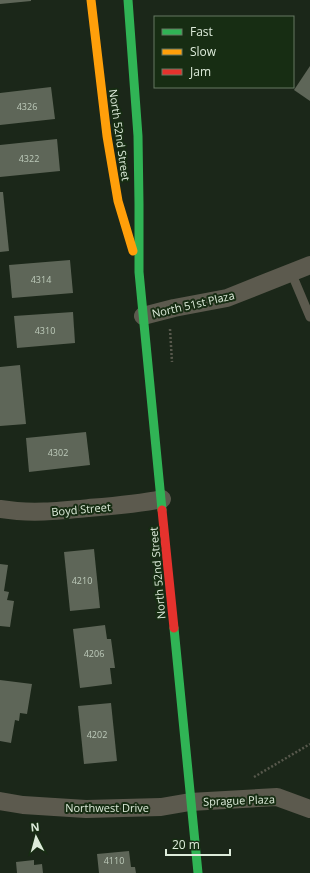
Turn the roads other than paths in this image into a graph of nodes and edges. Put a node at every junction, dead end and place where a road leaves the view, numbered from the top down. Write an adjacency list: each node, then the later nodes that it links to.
1 (91, 0): 4 (main road, North 52nd Street)
2 (128, 0): 4 (main road, North 52nd Street)
3 (310, 264): 5 (street, North 51st Plaza)
4 (139, 272): 6 (main road, North 52nd Street)
5 (291, 272): 6 (street, North 51st Plaza); 7 (lane)
6 (143, 316): 8 (main road, North 52nd Street)
7 (310, 317)
8 (162, 499): 9 (street, Boyd Street); 11 (main road, North 52nd Street)
9 (0, 509)
10 (0, 801): 11 (street, Northwest Drive)
11 (190, 802): 12 (street, Sprague Plaza); 13 (main road, North 52nd Street)
12 (310, 809)
13 (198, 873)

